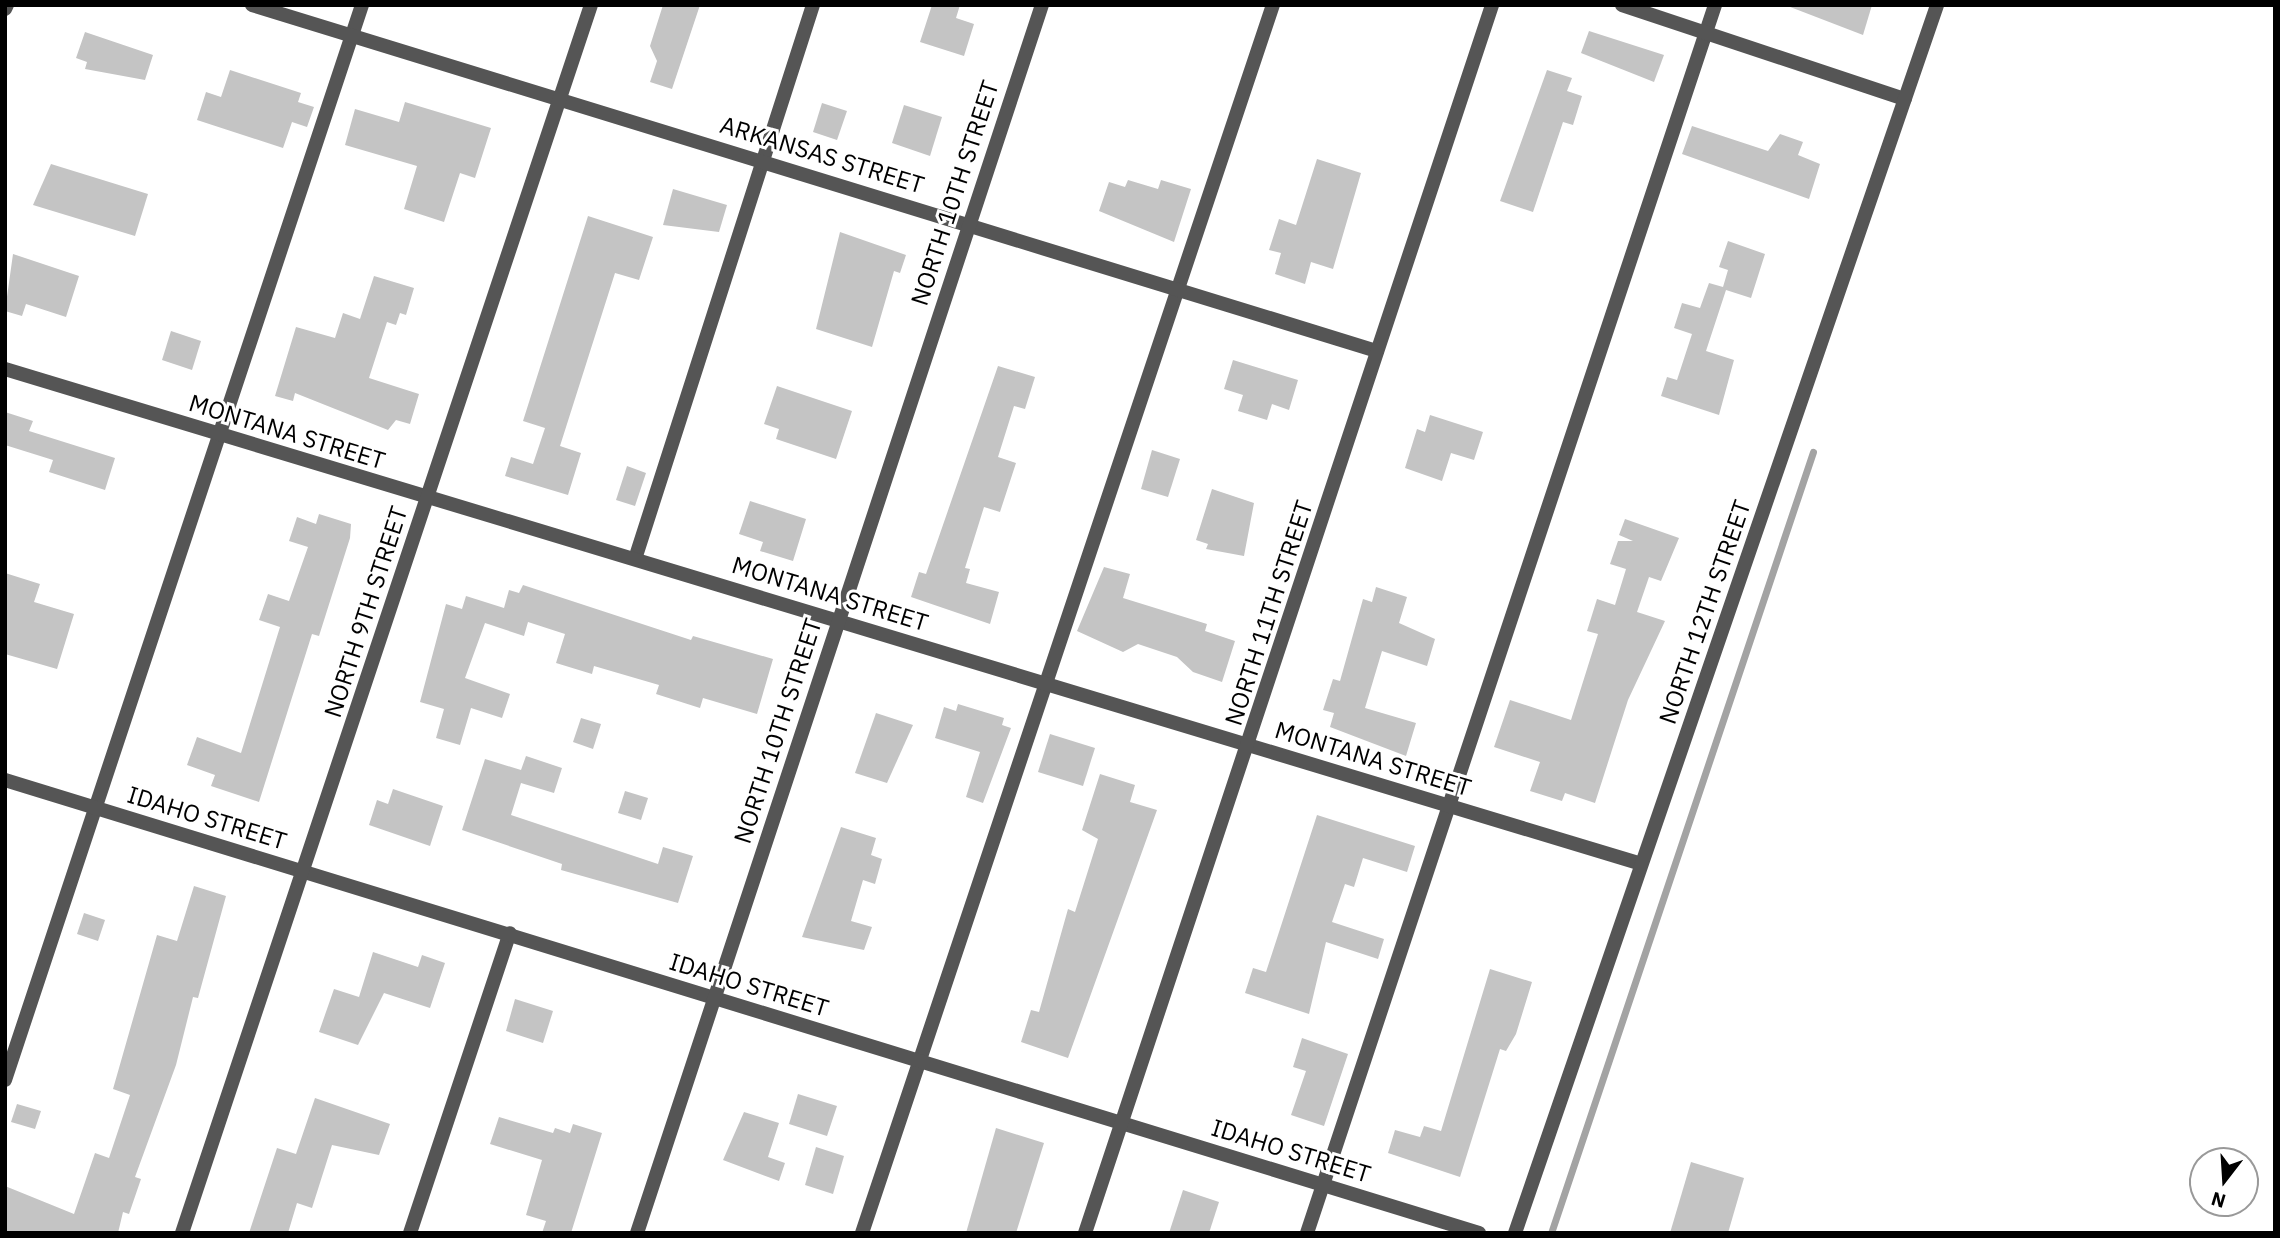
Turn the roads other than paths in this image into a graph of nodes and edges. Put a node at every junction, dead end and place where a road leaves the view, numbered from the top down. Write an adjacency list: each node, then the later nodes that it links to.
1 (252, 5): 12 (street, ARKANSAS STREET)
2 (362, 5): 12 (street)
3 (591, 5): 13 (street, NORTH 9TH STREET)
4 (813, 5): 15 (street)
5 (1042, 5): 16 (street, NORTH 10TH STREET)
6 (1273, 5): 17 (street)
7 (1492, 5): 18 (street, NORTH 11TH STREET)
8 (1622, 5): 11 (street)
9 (1716, 5): 11 (street)
10 (1937, 5): 14 (street, NORTH 12TH STREET)
11 (1706, 33): 14 (street); 27 (street)
12 (352, 35): 13 (street, ARKANSAS STREET); 20 (street)
13 (560, 98): 15 (street, ARKANSAS STREET); 21 (street, NORTH 9TH STREET)
14 (1905, 99): 29 (street, NORTH 12TH STREET)
15 (762, 160): 16 (street, ARKANSAS STREET); 22 (street)
16 (968, 224): 17 (street, ARKANSAS STREET); 23 (street, NORTH 10TH STREET)
17 (1176, 289): 18 (street, ARKANSAS STREET); 24 (street)
18 (1377, 351): 25 (street, NORTH 11TH STREET)
19 (5, 369): 20 (street, MONTANA STREET)
20 (220, 437): 21 (street, MONTANA STREET); 28 (street)
21 (428, 498): 22 (street, MONTANA STREET); 30 (street, NORTH 9TH STREET)
22 (635, 559): 23 (street, MONTANA STREET)
23 (839, 619): 24 (street, MONTANA STREET); 32 (street, NORTH 10TH STREET)
24 (1045, 684): 25 (street, MONTANA STREET); 33 (street)
25 (1251, 746): 27 (street, MONTANA STREET); 35 (street, NORTH 11TH STREET)
26 (5, 780): 28 (street, IDAHO STREET)
27 (1447, 806): 29 (street, MONTANA STREET); 36 (street)
28 (95, 808): 30 (street, IDAHO STREET); 34 (street)
29 (1641, 864): 44 (street, NORTH 12TH STREET)
30 (303, 872): 31 (street, IDAHO STREET); 37 (street, NORTH 9TH STREET)
31 (510, 933): 32 (street, IDAHO STREET); 38 (street)
32 (713, 999): 33 (street, IDAHO STREET); 39 (street, NORTH 10TH STREET)
33 (919, 1061): 35 (street, IDAHO STREET); 40 (street)
34 (5, 1080)
35 (1122, 1123): 36 (street, IDAHO STREET); 41 (street, NORTH 11TH STREET)
36 (1322, 1185): 42 (street); 43 (street, IDAHO STREET)
37 (182, 1233)
38 (410, 1233)
39 (637, 1233)
40 (862, 1233)
41 (1085, 1233)
42 (1307, 1233)
43 (1479, 1233)
44 (1515, 1233)

